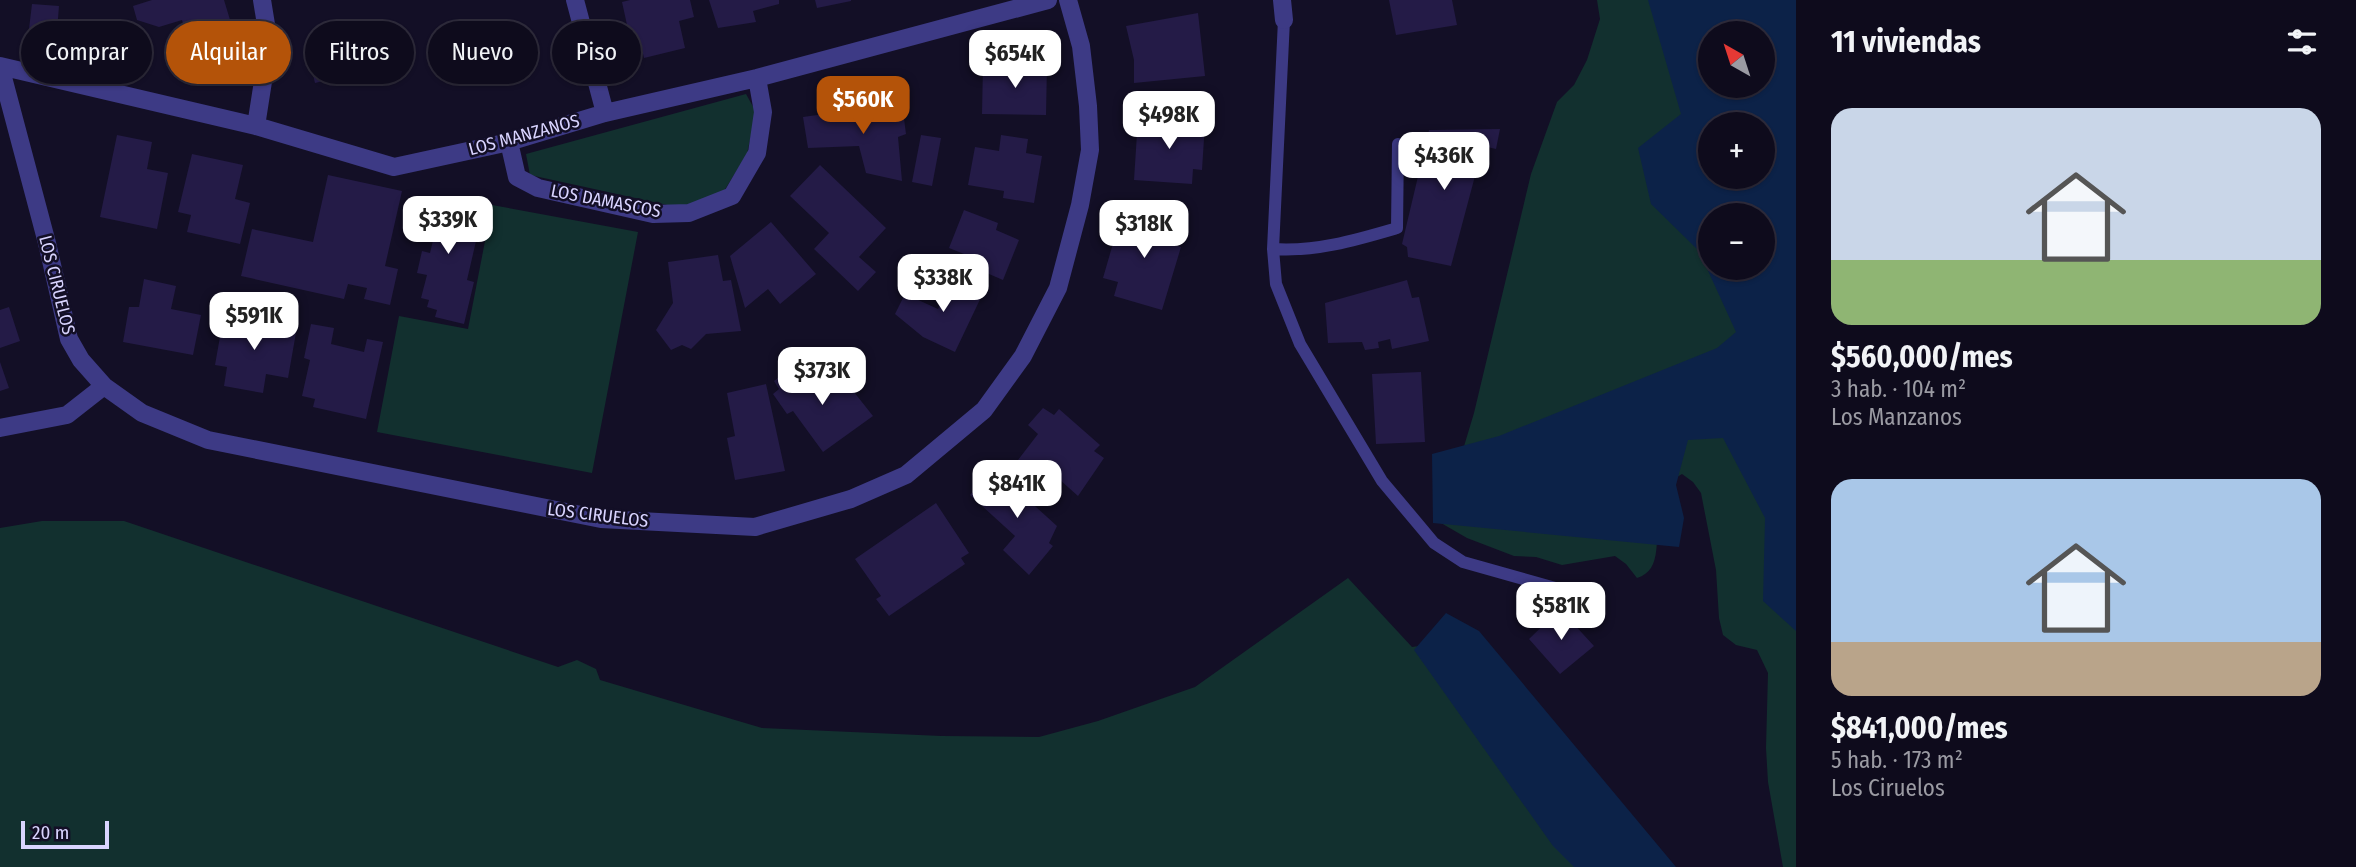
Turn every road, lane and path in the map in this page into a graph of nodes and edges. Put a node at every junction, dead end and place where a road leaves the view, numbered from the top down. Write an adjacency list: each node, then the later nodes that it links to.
1 (262, 0): 10 (street)
2 (575, 0): 9 (street)
3 (1048, 0): 8 (street, LOS MANZANOS)
4 (1068, 0): 14 (street, LOS CIRUELOS)
5 (1282, 0): 6 (street)
6 (1284, 20): 13 (lane)
7 (0, 66): 10 (street, LOS MANZANOS); 14 (street, LOS CIRUELOS)
8 (757, 78): 9 (street, LOS MANZANOS); 11 (street, LOS DAMASCOS)
9 (605, 113): 11 (street, LOS MANZANOS)
10 (256, 126): 11 (street, LOS MANZANOS)
11 (509, 142)
12 (1398, 144): 13 (lane)
13 (1273, 249): 16 (lane)
14 (104, 386): 15 (street)
15 (0, 428)
16 (1573, 593)

